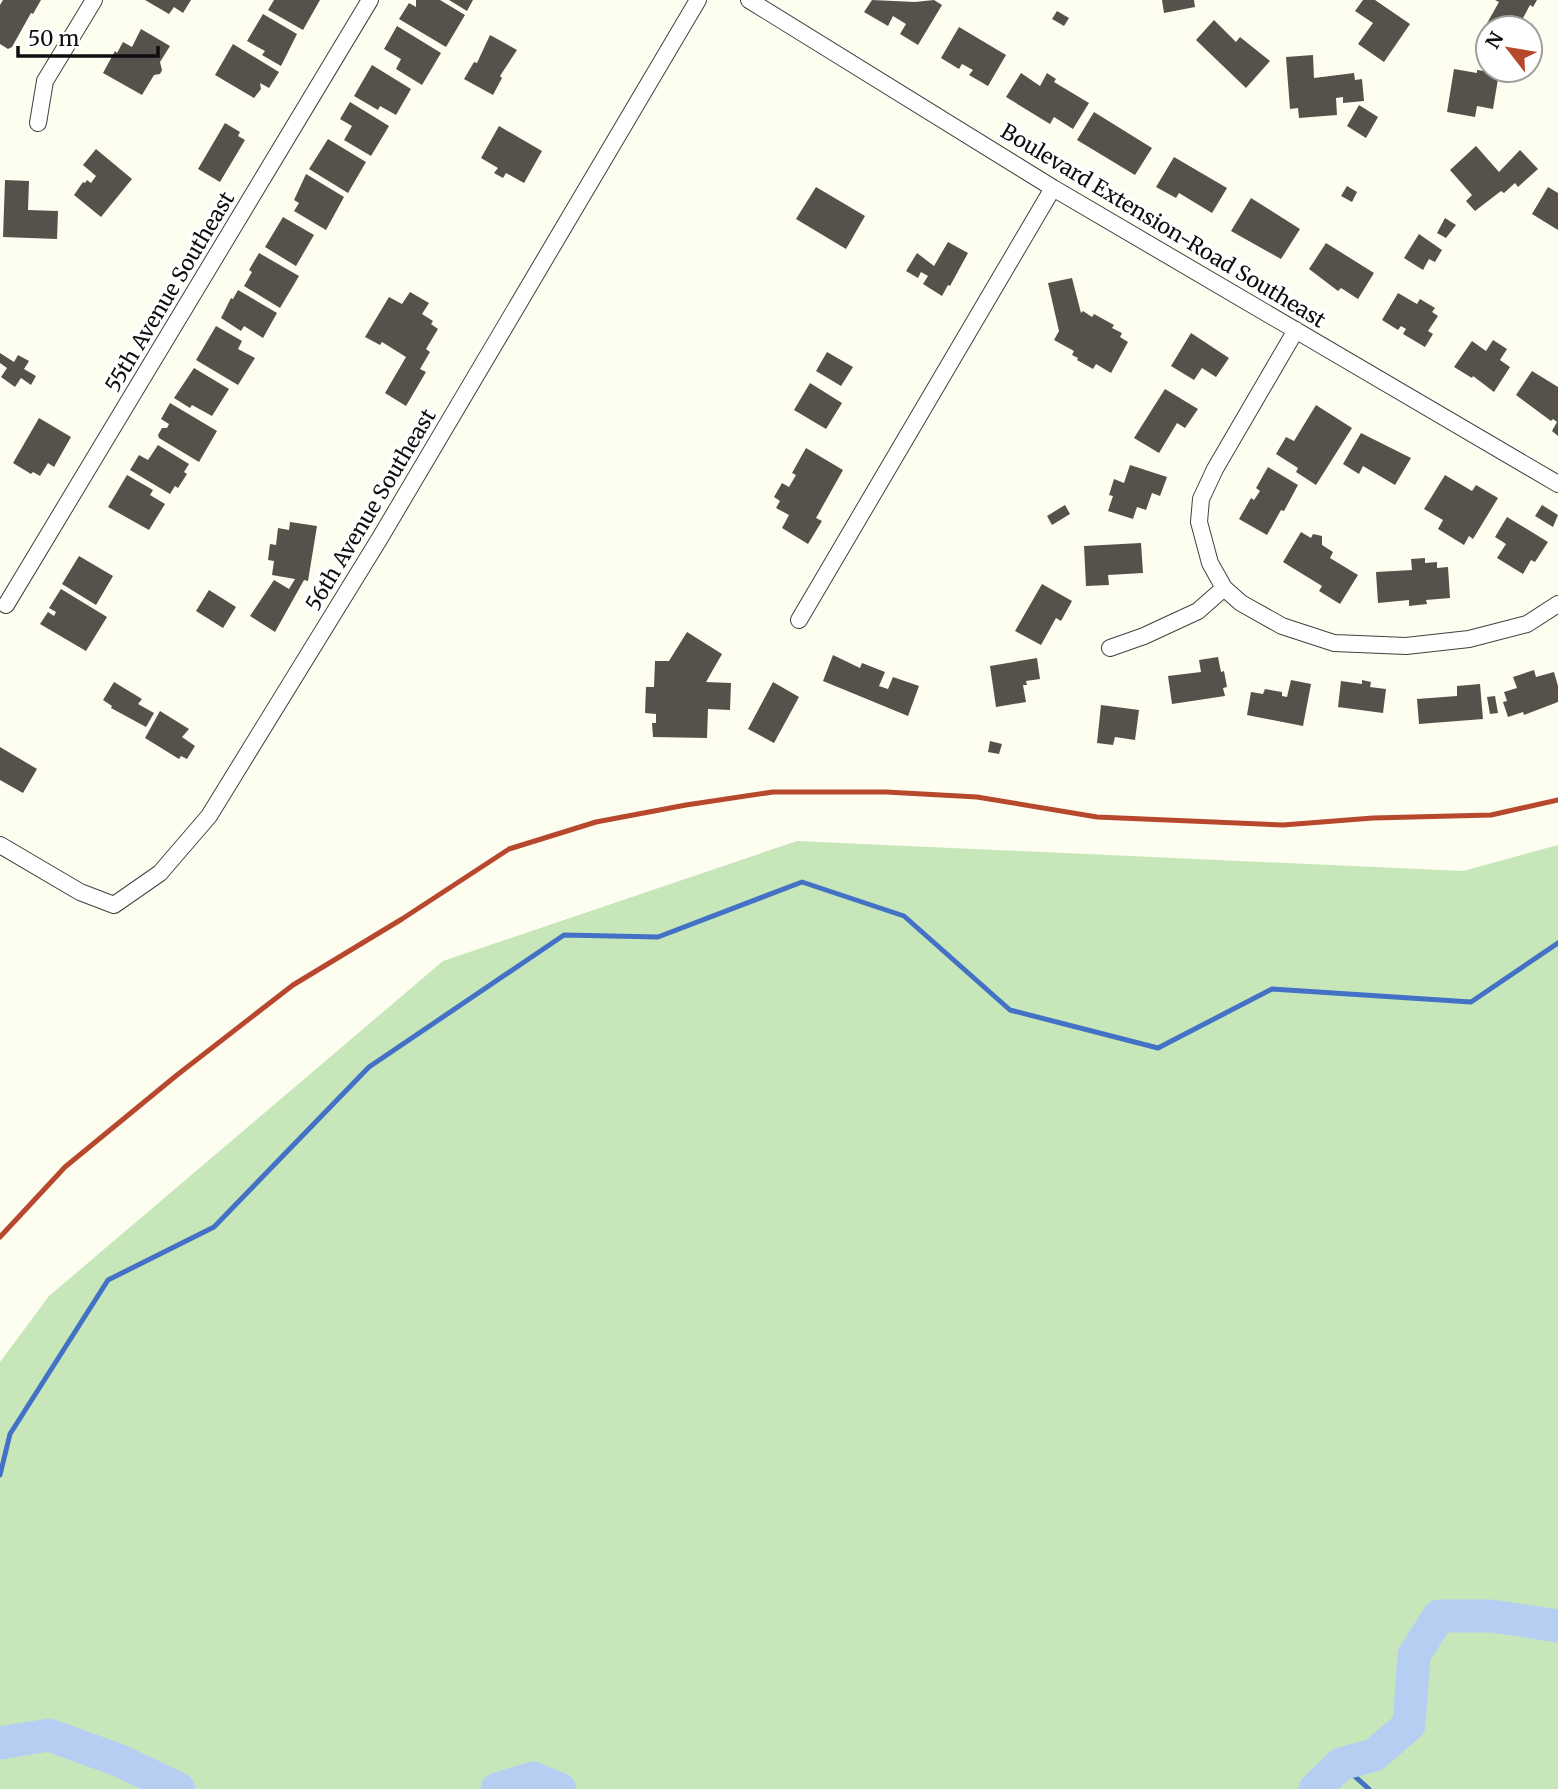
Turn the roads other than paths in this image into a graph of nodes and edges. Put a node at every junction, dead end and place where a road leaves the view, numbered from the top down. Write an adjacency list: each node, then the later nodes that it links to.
1 (94, 0): 5 (street)
2 (370, 0): 11 (street, 55th Avenue Southeast)
3 (698, 0): 14 (street, 56th Avenue Southeast)
4 (749, 0): 6 (street, Boulevard Extension-Road Southeast)
5 (38, 123)
6 (1053, 188): 7 (street, Boulevard Extension-Road Southeast); 12 (street)
7 (1296, 330): 8 (street, Boulevard Extension-Road Southeast); 9 (street)
8 (1558, 484)
9 (1224, 588): 10 (street); 13 (street)
10 (1558, 604)
11 (6, 605)
12 (799, 620)
13 (1110, 648)
14 (0, 845)

